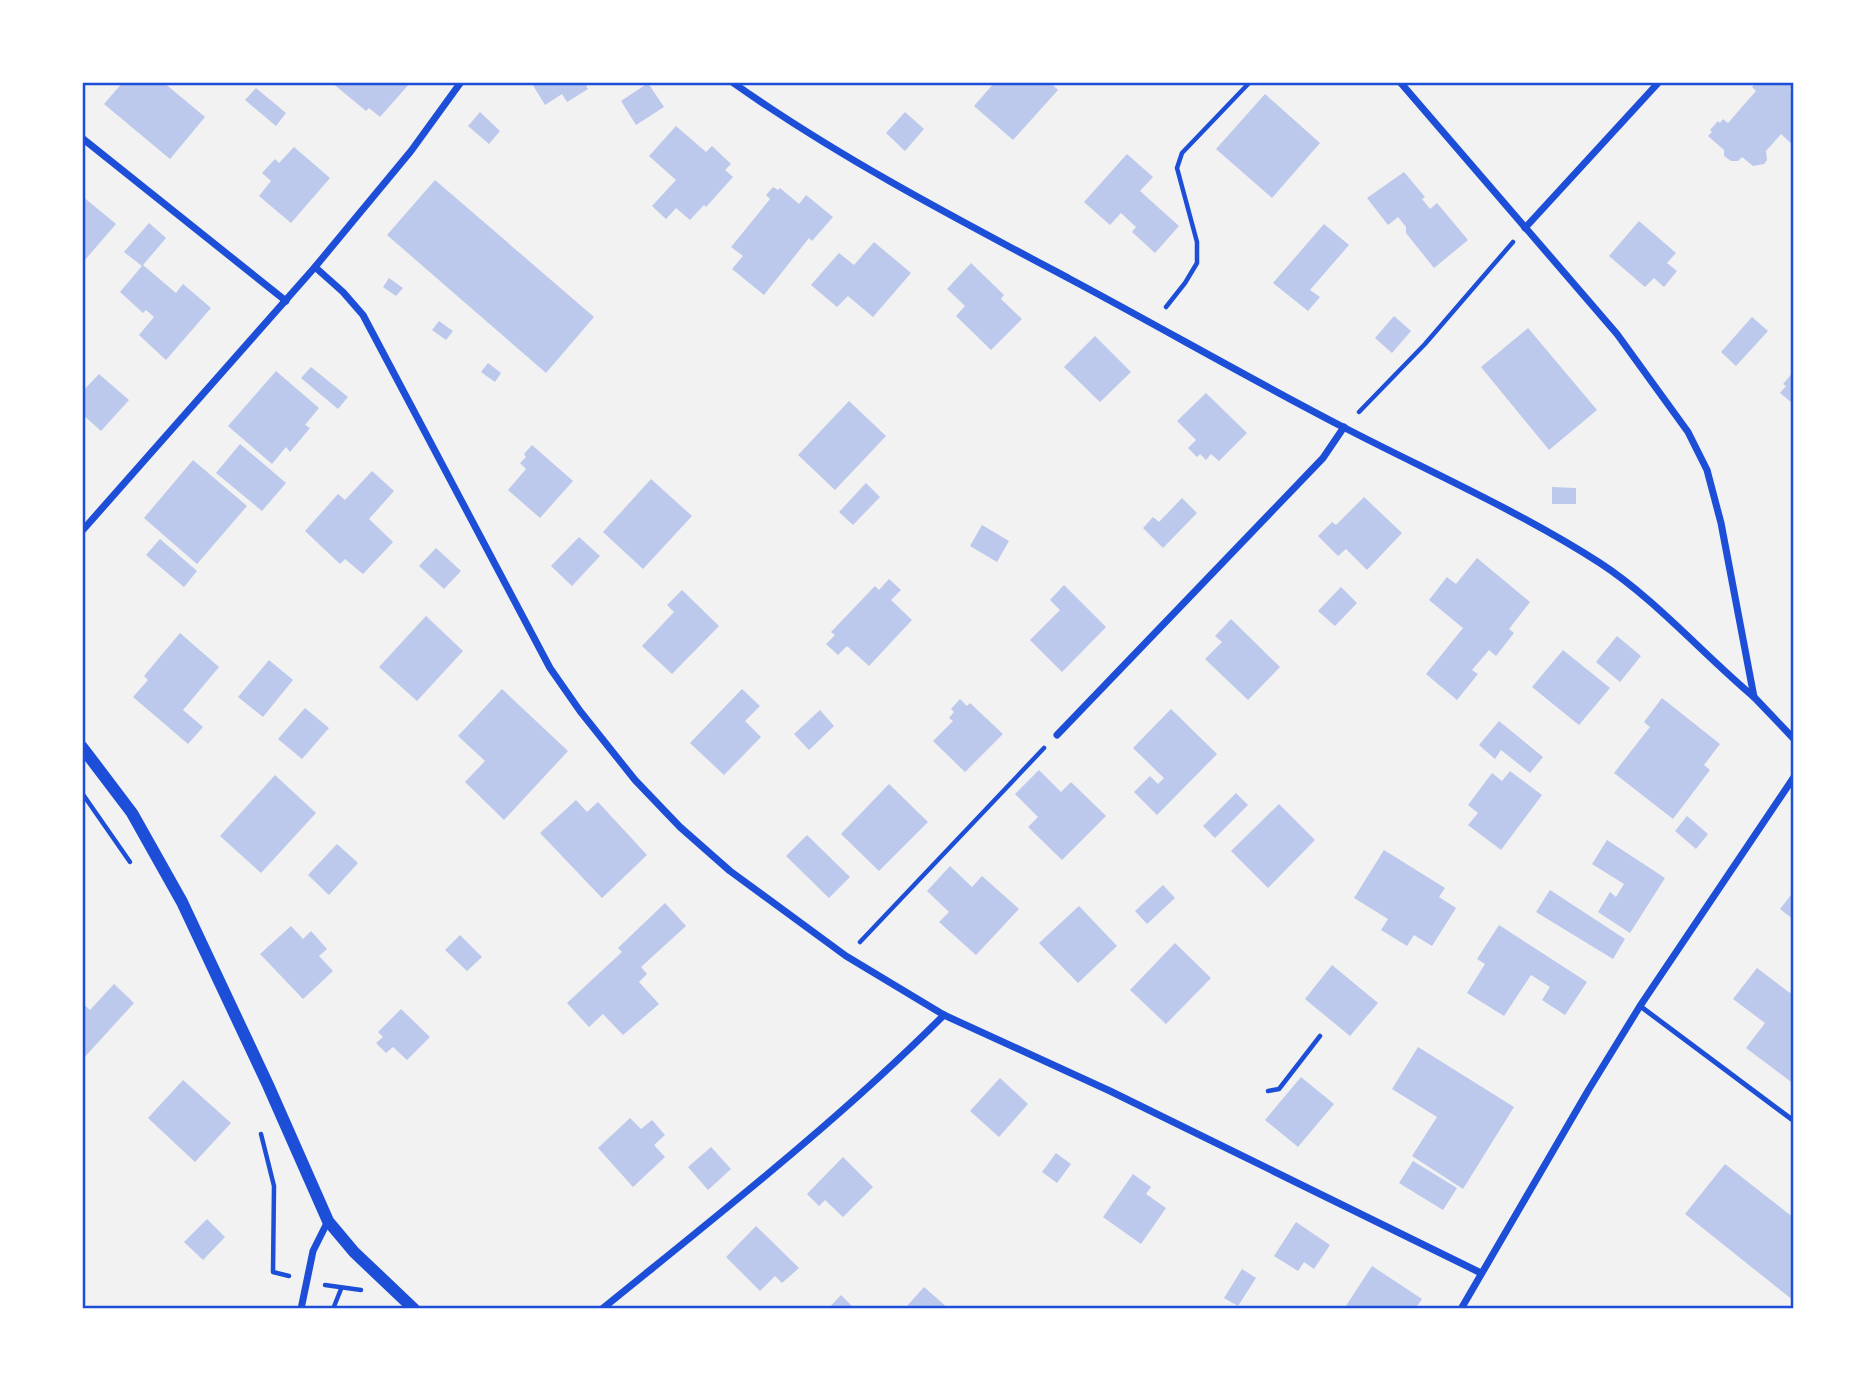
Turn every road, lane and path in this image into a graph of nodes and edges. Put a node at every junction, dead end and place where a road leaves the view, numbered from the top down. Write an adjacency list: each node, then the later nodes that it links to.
1 (461, 82): 8 (street)
2 (732, 82): 10 (street)
3 (1250, 82): 10 (path)
4 (1400, 82): 7 (street)
5 (1659, 82): 7 (street)
6 (82, 138): 9 (street)
7 (1525, 228): 11 (path); 13 (street)
8 (315, 267): 9 (street); 20 (street)
9 (286, 302): 12 (street)
10 (1153, 324): 11 (street)
11 (1344, 427): 13 (street); 14 (street)
12 (82, 531)
13 (1754, 697): 15 (street)
14 (1057, 735): 20 (path)
15 (1794, 738)
16 (82, 747): 27 (street)
17 (1794, 777): 21 (street)
18 (82, 793): 19 (path)
19 (136, 873)
20 (846, 956): 22 (street)
21 (1640, 1006): 25 (lane); 28 (street)
22 (944, 1015): 28 (street); 33 (street)
23 (1320, 1036): 24 (path)
24 (1268, 1091)
25 (1794, 1121)
26 (259, 1128): 29 (path)
27 (328, 1221): 29 (street); 32 (street)
28 (1481, 1273): 34 (street)
29 (306, 1280): 30 (street); 31 (path)
30 (300, 1309)
31 (333, 1309)
32 (414, 1309)
33 (602, 1309)
34 (1461, 1309)

